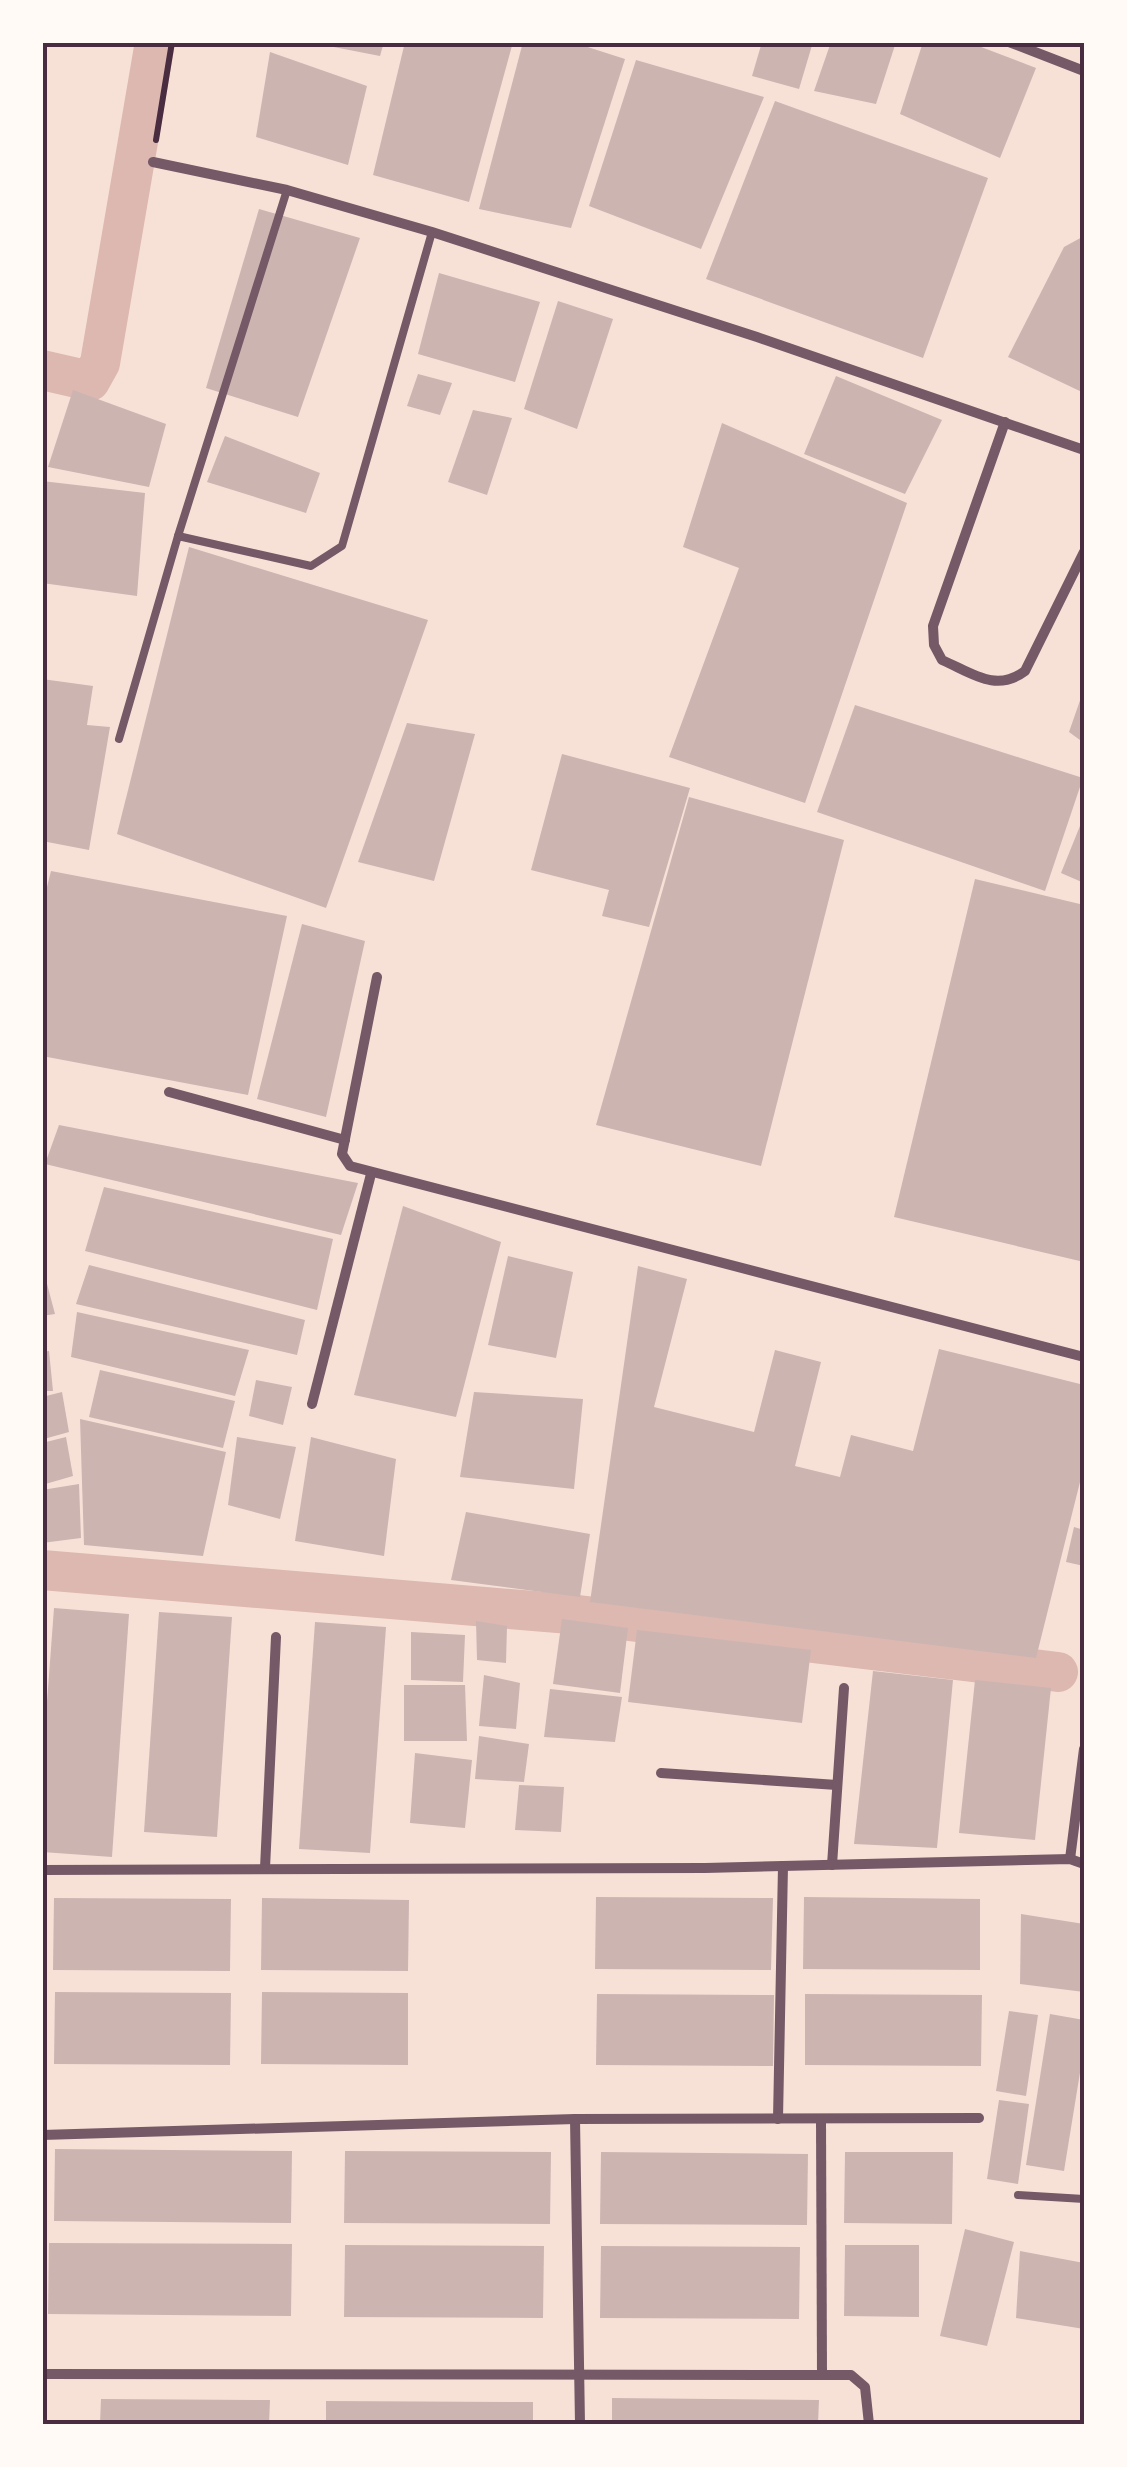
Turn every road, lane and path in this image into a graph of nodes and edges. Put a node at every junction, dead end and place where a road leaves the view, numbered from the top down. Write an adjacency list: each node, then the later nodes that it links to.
1 (172, 42): 4 (path)
2 (1009, 42): 3 (street)
3 (1084, 71)
4 (153, 162): 5 (street)
5 (287, 190): 6 (street); 9 (lane)
6 (432, 232): 7 (street); 9 (lane)
7 (1005, 422): 8 (street); 10 (street)
8 (1084, 450)
9 (178, 536): 11 (lane)
10 (1084, 552)
11 (118, 739)
12 (377, 977): 14 (street)
13 (169, 1092): 14 (street)
14 (345, 1140): 15 (street)
15 (370, 1174): 16 (street); 17 (street)
16 (1084, 1357)
17 (312, 1404)
18 (276, 1636): 27 (street)
19 (844, 1688): 22 (street)
20 (1084, 1749): 23 (street)
21 (660, 1773): 22 (street)
22 (837, 1785): 25 (street)
23 (1070, 1860): 24 (street); 25 (street)
24 (1084, 1864)
25 (832, 1865): 26 (street)
26 (782, 1866): 27 (street); 31 (street)
27 (265, 1868): 28 (street)
28 (42, 1870)
29 (979, 2118): 32 (street)
30 (574, 2119): 31 (street); 33 (street); 36 (street)
31 (778, 2119): 32 (street)
32 (821, 2119): 38 (street)
33 (42, 2135)
34 (1018, 2195): 35 (lane)
35 (1084, 2199)
36 (579, 2373): 37 (street); 38 (street); 39 (street)
37 (42, 2374)
38 (822, 2375): 40 (street)
39 (580, 2424)
40 (869, 2424)

